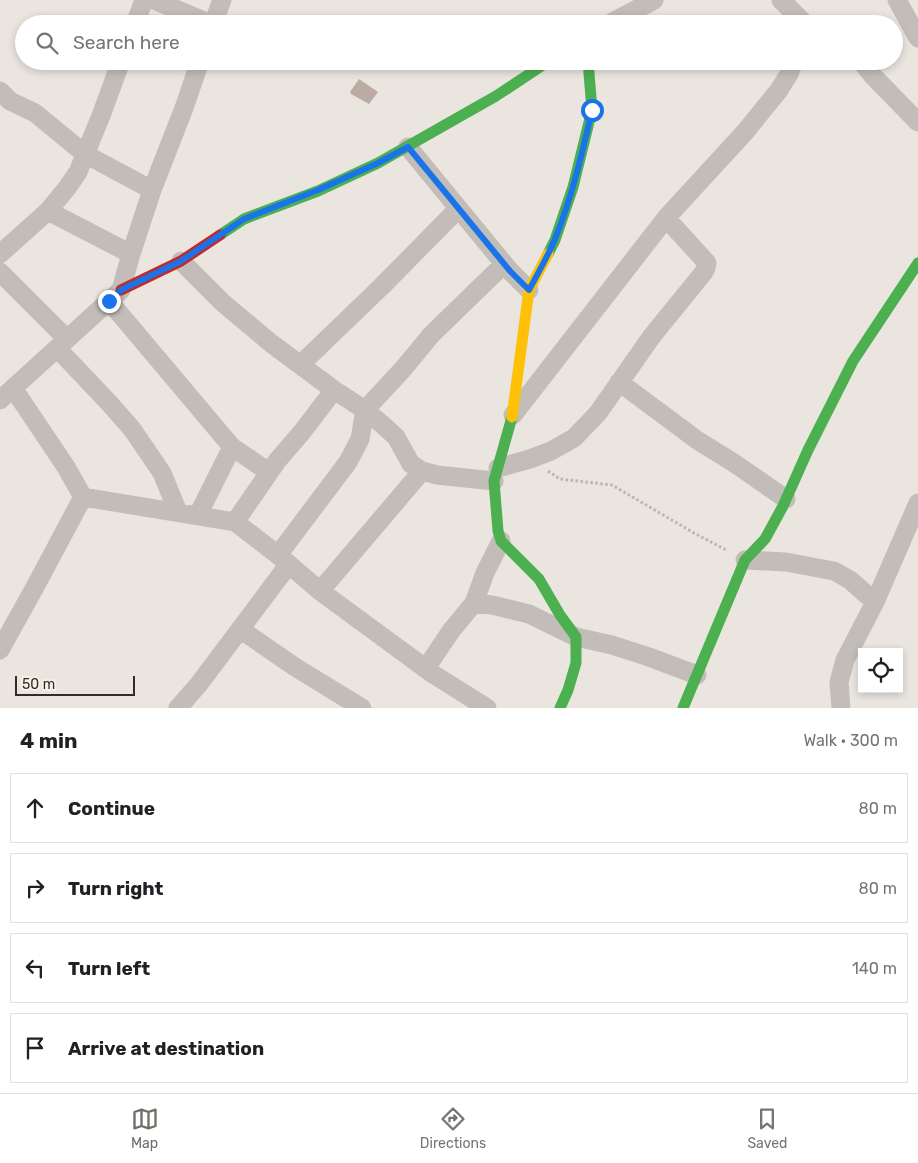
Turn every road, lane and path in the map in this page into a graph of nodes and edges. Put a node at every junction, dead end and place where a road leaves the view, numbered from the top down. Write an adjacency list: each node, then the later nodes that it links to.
1 (144, 0): 7 (street)
2 (154, 0): 8 (street)
3 (222, 0): 9 (street)
4 (654, 0): 10 (street)
5 (782, 0): 11 (street)
6 (897, 0): 12 (street)
7 (138, 15)
8 (190, 15)
9 (216, 15)
10 (626, 15)
11 (796, 15)
12 (918, 38)
13 (118, 70): 22 (street)
14 (197, 70): 23 (street)
15 (535, 70): 21 (street)
16 (589, 70): 33 (street)
17 (791, 70): 26 (street)
18 (868, 70): 20 (street)
19 (0, 90): 22 (street)
20 (918, 122)
21 (408, 147): 24 (street); 29 (street)
22 (85, 154): 23 (street); 25 (street)
23 (152, 190): 28 (street)
24 (458, 209): 31 (street); 36 (street)
25 (48, 211): 27 (street); 28 (street)
26 (666, 218): 37 (street); 41 (street)
27 (0, 254)
28 (131, 254): 34 (street)
29 (181, 261): 34 (street); 36 (street)
30 (918, 263): 48 (street)
31 (504, 264): 33 (street); 40 (street)
32 (0, 272): 35 (street)
33 (529, 290): 41 (street)
34 (115, 295): 35 (street); 42 (street)
35 (62, 344): 39 (street); 50 (street)
36 (300, 365): 38 (street)
37 (619, 382): 43 (street); 48 (street)
38 (334, 390): 40 (street); 45 (street)
39 (7, 394): 47 (street)
40 (365, 410): 44 (street); 54 (street)
41 (512, 416): 46 (street)
42 (232, 447): 45 (street); 51 (street)
43 (530, 459): 46 (street); 55 (path)
44 (422, 471): 46 (street); 56 (street)
45 (269, 472): 52 (street)
46 (496, 475): 53 (street)
47 (83, 498): 50 (street); 61 (street)
48 (786, 499): 55 (street)
49 (918, 503): 57 (street)
50 (178, 512): 51 (street)
51 (198, 515): 52 (street)
52 (235, 522): 54 (street)
53 (501, 541): 58 (street); 60 (street)
54 (283, 560): 56 (street); 59 (street)
55 (745, 560): 57 (street); 63 (street)
56 (320, 591): 62 (street)
57 (875, 602): 69 (street)
58 (474, 603): 60 (street); 62 (street)
59 (240, 629): 64 (street); 65 (street)
60 (576, 637): 63 (street); 67 (street)
61 (0, 650)
62 (426, 668): 66 (street)
63 (697, 675): 68 (street)
64 (178, 708)
65 (362, 708)
66 (487, 708)
67 (560, 708)
68 (683, 708)
69 (841, 708)

